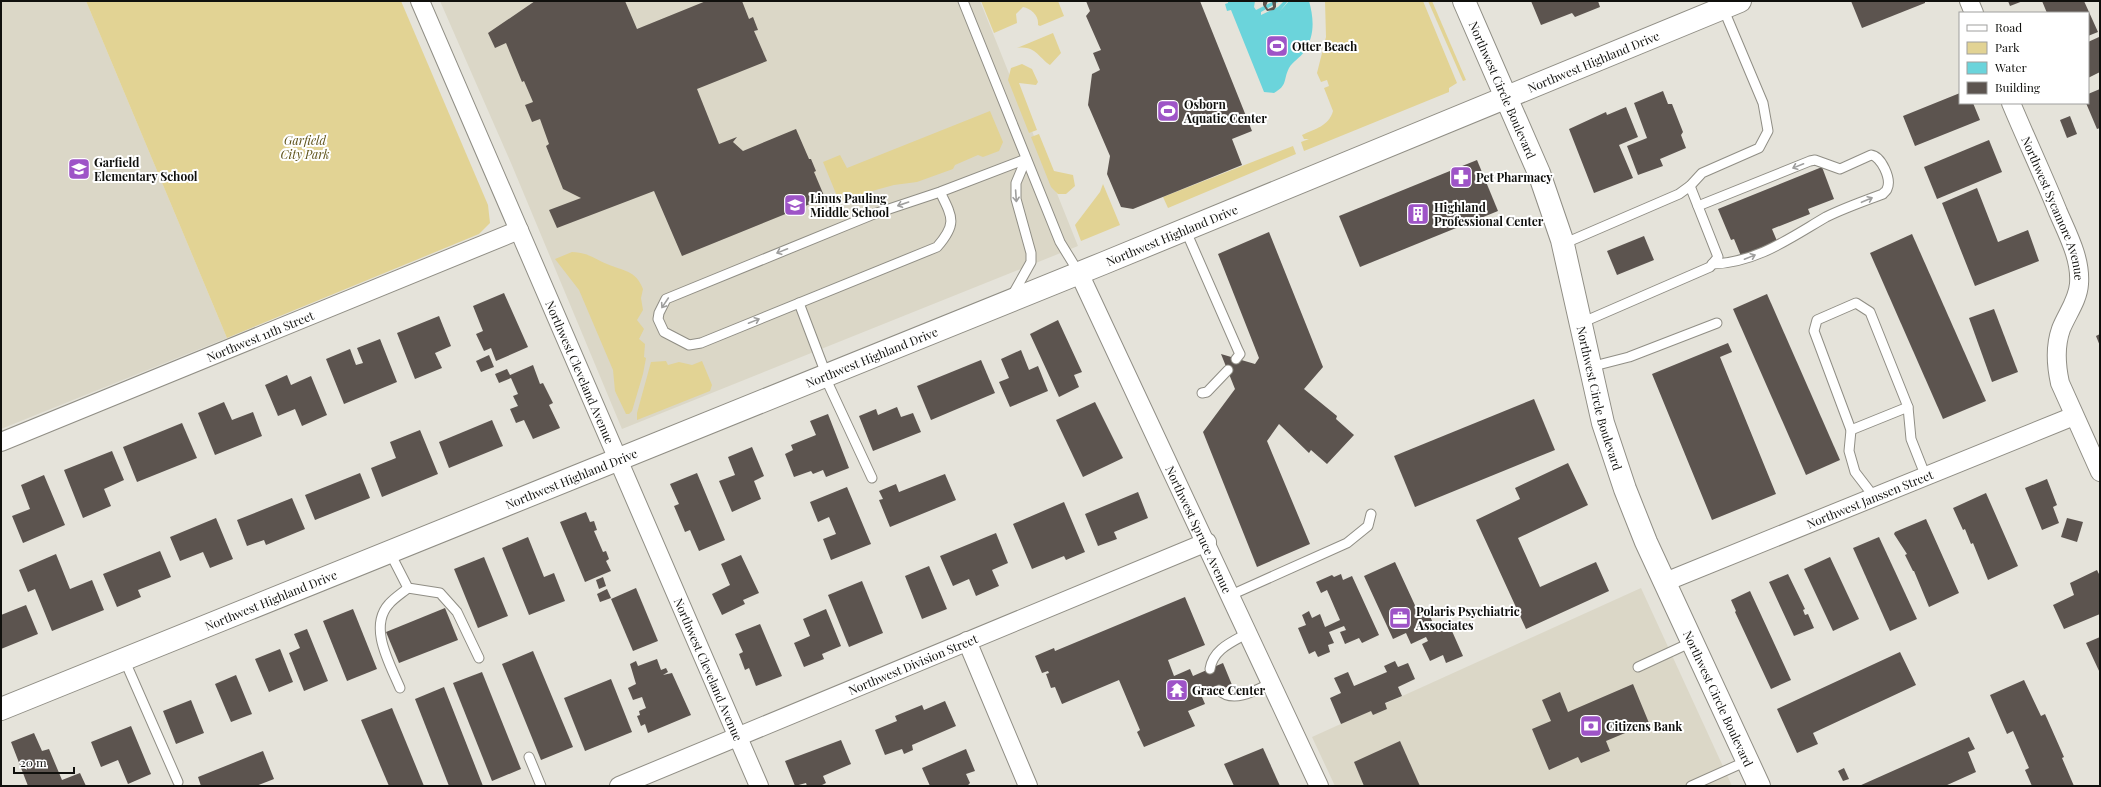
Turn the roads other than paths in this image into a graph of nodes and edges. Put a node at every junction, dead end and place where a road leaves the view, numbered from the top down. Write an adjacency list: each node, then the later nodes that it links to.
1 (420, 1): 14 (street, Northwest Cleveland Avenue)
2 (963, 1): 9 (lane)
3 (1464, 1): 7 (street, Northwest Circle Boulevard)
4 (1969, 1): 6 (street)
5 (1731, 4): 7 (street, Northwest Highland Drive); 10 (lane)
6 (1974, 12)
7 (1505, 96): 13 (street, Northwest Highland Drive); 15 (street, Northwest Circle Boulevard)
8 (2011, 104): 28 (street, Northwest Sycamore Avenue)
9 (1026, 158): 11 (lane); 17 (lane); 18 (lane, one-way to 18)
10 (1690, 186): 12 (lane); 15 (lane)
11 (940, 192): 19 (lane); 19 (lane, one-way to 19)
12 (1698, 206): 16 (lane); 16 (lane, one-way to 12)
13 (1185, 229): 17 (street, Northwest Highland Drive); 22 (lane)
14 (519, 230): 30 (street, Northwest 11th Street); 31 (street, Northwest Cleveland Avenue)
15 (1563, 244): 20 (street, Northwest Circle Boulevard)
16 (1712, 264): 20 (lane)
17 (1079, 273): 18 (street, Northwest Highland Drive); 37 (street, Northwest Spruce Avenue)
18 (1010, 301): 25 (street, Northwest Highland Drive)
19 (799, 303): 25 (lane)
20 (1580, 323): 23 (street, Northwest Circle Boulevard)
21 (1718, 323): 23 (lane)
22 (1236, 359)
23 (1590, 367): 39 (street, Northwest Circle Boulevard)
24 (1228, 370): 26 (lane)
25 (825, 375): 31 (street, Northwest Highland Drive); 34 (lane)
26 (1202, 393)
27 (1908, 407): 29 (lane); 29 (lane); 33 (lane)
28 (2074, 416): 32 (street, Northwest Sycamore Avenue); 33 (street, Northwest Janssen Street)
29 (1851, 430): 35 (lane)
30 (1, 442)
31 (617, 458): 38 (street, Northwest Highland Drive); 53 (street, Northwest Cleveland Avenue)
32 (2100, 472)
33 (1926, 477): 35 (street, Northwest Janssen Street)
34 (872, 478)
35 (1875, 498): 39 (street, Northwest Janssen Street)
36 (1371, 514): 41 (lane)
37 (1206, 542): 41 (street, Northwest Spruce Avenue); 43 (street, Northwest Division Street)
38 (389, 551): 40 (lane); 46 (street, Northwest Highland Drive)
39 (1665, 582): 44 (street, Northwest Circle Boulevard)
40 (408, 588): 45 (lane); 50 (lane)
41 (1230, 594): 42 (street, Northwest Spruce Avenue)
42 (1248, 633): 48 (lane); 49 (street, Northwest Spruce Avenue)
43 (967, 642): 53 (street, Northwest Division Street); 60 (street)
44 (1692, 642): 47 (lane); 55 (street, Northwest Circle Boulevard)
45 (479, 658)
46 (124, 659): 52 (street, Northwest Highland Drive); 56 (lane)
47 (1638, 667)
48 (1210, 668)
49 (1271, 683): 51 (lane); 61 (street, Northwest Spruce Avenue)
50 (400, 688)
51 (1219, 690)
52 (1, 709)
53 (738, 737): 58 (street, Northwest Division Street); 59 (street, Northwest Cleveland Avenue)
54 (529, 756): 57 (lane)
55 (1747, 761): 62 (lane); 63 (street, Northwest Circle Boulevard)
56 (178, 782)
57 (541, 786)
58 (619, 786)
59 (759, 786)
60 (1028, 786)
61 (1319, 786)
62 (1691, 786)
63 (1759, 786)

